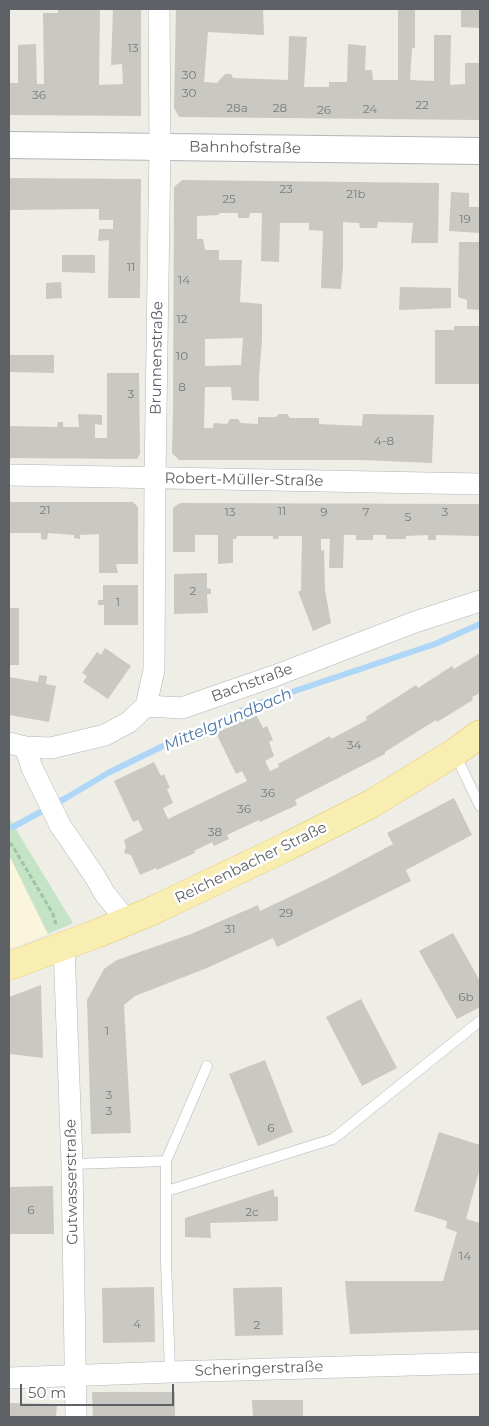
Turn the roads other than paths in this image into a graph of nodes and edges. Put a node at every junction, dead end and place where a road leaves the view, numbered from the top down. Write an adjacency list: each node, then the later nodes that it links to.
1 (159, 9): 3 (street, Brunnenstraße)
2 (9, 145): 3 (street, Bahnhofstraße)
3 (160, 147): 4 (street, Bahnhofstraße); 6 (street, Brunnenstraße)
4 (480, 151)
5 (9, 474): 6 (street, Robert-Müller-Straße)
6 (155, 478): 7 (street, Robert-Müller-Straße); 9 (street, Brunnenstraße)
7 (480, 484)
8 (480, 601): 9 (street, Bachstraße)
9 (146, 706): 11 (street)
10 (480, 734): 12 (main road, Reichenbacher Straße)
11 (17, 745): 14 (street)
12 (454, 753): 13 (lane); 14 (main road, Reichenbacher Straße)
13 (480, 806)
14 (127, 922): 15 (main road, Reichenbacher Straße)
15 (64, 946): 16 (main road, Reichenbacher Straße); 20 (street, Gutwasserstraße)
16 (9, 966)
17 (480, 1020): 21 (lane)
18 (207, 1066): 19 (lane)
19 (166, 1161): 20 (lane); 21 (lane)
20 (72, 1164): 24 (street, Gutwasserstraße)
21 (167, 1191): 23 (lane)
22 (480, 1363): 23 (street, Scheringerstraße)
23 (170, 1372): 24 (street, Scheringerstraße)
24 (74, 1376): 25 (street, Scheringerstraße); 26 (street, Gutwasserstraße)
25 (9, 1378)
26 (76, 1417)

